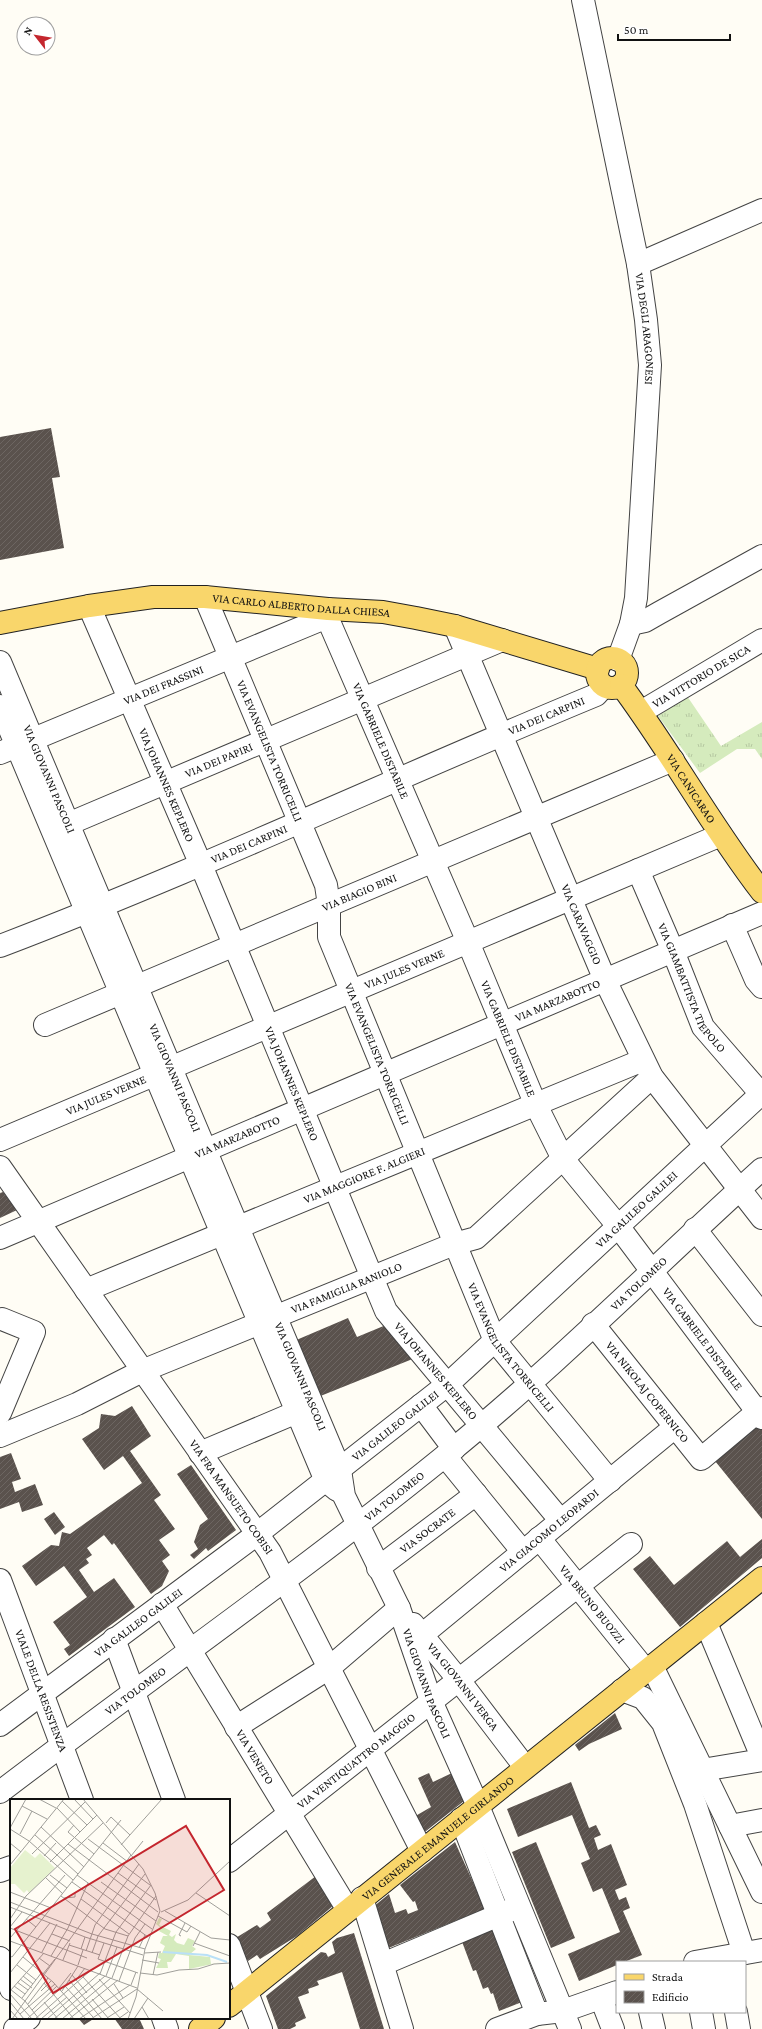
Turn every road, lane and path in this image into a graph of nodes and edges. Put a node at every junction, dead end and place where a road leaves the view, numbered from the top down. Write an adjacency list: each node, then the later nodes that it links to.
1 (583, 0): 3 (street, VIA DEGLI ARAGONESI)
2 (762, 210): 3 (street)
3 (638, 264): 9 (street, VIA DEGLI ARAGONESI)
4 (762, 556): 9 (street)
5 (205, 597): 6 (main road, VIA CARLO ALBERTO DALLA CHIESA); 7 (main road, VIA CARLO ALBERTO DALLA CHIESA); 14 (street, VIA EVANGELISTA TORRICELLI)
6 (89, 606): 8 (main road, VIA CARLO ALBERTO DALLA CHIESA); 19 (street, VIA JOHANNES KEPLERO)
7 (328, 613): 10 (main road, VIA CARLO ALBERTO DALLA CHIESA); 14 (street, VIA DEI FRASSINI); 20 (street, VIA GABRIELE DISTABILE)
8 (0, 623)
9 (632, 624): 15 (street, VIA DEGLI ARAGONESI)
10 (455, 626): 11 (main road, VIA CARLO ALBERTO DALLA CHIESA); 13 (street, VIA CARAVAGGIO)
11 (502, 640): 13 (street, VIA DEI PAPIRI); 17 (main road, VIA CARLO ALBERTO DALLA CHIESA)
12 (762, 640): 21 (street, VIA VITTORIO DE SICA)
13 (468, 654): 20 (street, VIA DEI PAPIRI); 22 (street, VIA CARAVAGGIO)
14 (230, 657): 19 (street, VIA DEI FRASSINI); 23 (street, VIA EVANGELISTA TORRICELLI)
15 (618, 660): 17 (main road)
16 (0, 662): 18 (street, VIA GIOVANNI PASCOLI)
17 (608, 680): 21 (main road, VIA CANICARAO); 22 (street, VIA DEI CARPINI)
18 (4, 697): 24 (street, VIA GIOVANNI PASCOLI)
19 (130, 699): 24 (street, VIA DEI FRASSINI); 27 (street, VIA JOHANNES KEPLERO)
20 (363, 699): 23 (street, VIA DEI PAPIRI); 26 (street, VIA GABRIELE DISTABILE)
21 (641, 712): 25 (main road, VIA CANICARAO)
22 (502, 734): 26 (street, VIA DEI CARPINI); 28 (street, VIA CARAVAGGIO)
23 (265, 740): 27 (street, VIA DEI PAPIRI); 29 (street, VIA EVANGELISTA TORRICELLI)
24 (16, 746): 30 (street, VIA GIOVANNI PASCOLI)
25 (672, 760): 28 (street, VIA BIAGIO BINI); 31 (main road, VIA CANICARAO)
26 (397, 779): 29 (street, VIA DEI CARPINI); 32 (street, VIA GABRIELE DISTABILE)
27 (166, 783): 30 (street, VIA DEI PAPIRI); 33 (street, VIA JOHANNES KEPLERO)
28 (537, 817): 32 (street, VIA BIAGIO BINI); 36 (street, VIA CARAVAGGIO)
29 (299, 822): 33 (street, VIA DEI CARPINI); 37 (street, VIA EVANGELISTA TORRICELLI)
30 (60, 827): 38 (street, VIA GIOVANNI PASCOLI)
31 (721, 835): 34 (street, VIA JULES VERNE); 35 (main road, VIA CANICARAO)
32 (433, 861): 37 (street, VIA BIAGIO BINI); 41 (street, VIA GABRIELE DISTABILE)
33 (201, 865): 38 (street, VIA DEI CARPINI); 43 (street, VIA JOHANNES KEPLERO)
34 (638, 870): 36 (street, VIA JULES VERNE); 44 (street, VIA GIAMBATTISTA TIEPOLO)
35 (762, 892)
36 (570, 898): 41 (street, VIA JULES VERNE); 45 (street, VIA CARAVAGGIO)
37 (329, 905): 43 (street, VIA BIAGIO BINI); 48 (street, VIA EVANGELISTA TORRICELLI)
38 (95, 910): 42 (street, VIA DEI CARPINI); 47 (street, VIA GIOVANNI PASCOLI)
39 (762, 913): 40 (street, VIA MARZABOTTO)
40 (732, 925): 44 (street, VIA MARZABOTTO); 46 (street)
41 (468, 942): 48 (street, VIA JULES VERNE); 50 (street, VIA GABRIELE DISTABILE)
42 (0, 946)
43 (233, 946): 47 (street, VIA BIAGIO BINI); 51 (street, VIA JOHANNES KEPLERO)
44 (673, 951): 45 (street, VIA MARZABOTTO); 55 (street, VIA GIAMBATTISTA TIEPOLO)
45 (605, 980): 50 (street, VIA MARZABOTTO); 52 (street, VIA CARAVAGGIO)
46 (762, 986)
47 (129, 990): 49 (street, VIA BIAGIO BINI); 53 (street, VIA GIOVANNI PASCOLI)
48 (351, 992): 51 (street, VIA JULES VERNE); 54 (street, VIA EVANGELISTA TORRICELLI)
49 (45, 1025)
50 (502, 1025): 54 (street, VIA MARZABOTTO); 56 (street, VIA GABRIELE DISTABILE)
51 (267, 1028): 53 (street, VIA JULES VERNE); 57 (street, VIA JOHANNES KEPLERO)
52 (647, 1068): 56 (street, VIA MAGGIORE F. ALGIERI); 59 (street, VIA CARAVAGGIO); 62 (street, VIA FAMIGLIA RANIOLO)
53 (163, 1071): 58 (street, VIA JULES VERNE); 60 (street, VIA GIOVANNI PASCOLI)
54 (384, 1074): 57 (street, VIA MARZABOTTO); 61 (street, VIA EVANGELISTA TORRICELLI)
55 (762, 1094): 59 (street, VIA GALILEO GALILEI)
56 (535, 1103): 61 (street, VIA MAGGIORE F. ALGIERI); 62 (street, VIA GABRIELE DISTABILE)
57 (301, 1109): 60 (street, VIA MARZABOTTO); 65 (street, VIA JOHANNES KEPLERO)
58 (0, 1140)
59 (706, 1146): 66 (street, VIA CARAVAGGIO); 69 (street, VIA GALILEO GALILEI)
60 (197, 1153): 68 (street, VIA MARZABOTTO); 71 (street, VIA GIOVANNI PASCOLI)
61 (417, 1153): 65 (street, VIA MAGGIORE F. ALGIERI); 73 (street, VIA EVANGELISTA TORRICELLI)
62 (563, 1159): 69 (street, VIA GABRIELE DISTABILE); 73 (street, VIA FAMIGLIA RANIOLO)
63 (0, 1167): 68 (street, VIA FRA MANSUETO COBISI)
64 (762, 1169): 66 (street, VIA TOLOMEO)
65 (334, 1188): 71 (street, VIA MAGGIORE F. ALGIERI); 75 (street, VIA JOHANNES KEPLERO)
66 (739, 1190): 67 (street, VIA CARAVAGGIO); 70 (street, VIA TOLOMEO)
67 (762, 1218)
68 (38, 1221): 72 (street, VIA MARZABOTTO); 76 (street, VIA FRA MANSUETO COBISI)
69 (618, 1226): 74 (street, VIA GABRIELE DISTABILE); 81 (street, VIA GALILEO GALILEI)
70 (696, 1229): 74 (street, VIA TOLOMEO); 77 (street)
71 (230, 1230): 76 (street, VIA MAGGIORE F. ALGIERI); 79 (street, VIA GIOVANNI PASCOLI)
72 (0, 1238)
73 (454, 1244): 75 (street, VIA FAMIGLIA RANIOLO); 81 (street, VIA EVANGELISTA TORRICELLI)
74 (652, 1271): 80 (street, VIA TOLOMEO); 88 (street, VIA GABRIELE DISTABILE)
75 (372, 1278): 79 (street, VIA FAMIGLIA RANIOLO); 84 (street, VIA JOHANNES KEPLERO)
76 (86, 1290): 82 (street, VIA FRA MANSUETO COBISI)
77 (762, 1315)
78 (2, 1319): 87 (street)
79 (267, 1319): 82 (street, VIA FAMIGLIA RANIOLO); 86 (street, VIA GIOVANNI PASCOLI); 94 (street, VIA GIOVANNI PASCOLI)
80 (594, 1324): 83 (street, VIA TOLOMEO); 90 (street, VIA NIKOLAJ COPERNICO)
81 (495, 1341): 83 (street, VIA EVANGELISTA TORRICELLI); 84 (street, VIA GALILEO GALILEI)
82 (142, 1371): 91 (street, VIA FAMIGLIA RANIOLO); 93 (street, VIA FRA MANSUETO COBISI)
83 (530, 1383): 89 (street, VIA TOLOMEO); 95 (street, VIA EVANGELISTA TORRICELLI)
84 (448, 1384): 85 (street, VIA GALILEO GALILEI); 89 (street, VIA JOHANNES KEPLERO)
85 (422, 1405): 92 (street); 94 (street, VIA GALILEO GALILEI)
86 (297, 1412): 93 (street); 94 (street, VIA GIOVANNI PASCOLI)
87 (0, 1413)
88 (760, 1413): 90 (street, VIA NIKOLAJ COPERNICO)
89 (481, 1425): 92 (street, VIA TOLOMEO); 97 (street, VIA JOHANNES KEPLERO)
90 (675, 1427): 95 (street, VIA GIACOMO LEOPARDI)
91 (0, 1436)
92 (450, 1452): 96 (street); 98 (street, VIA TOLOMEO)
93 (200, 1453): 99 (street, VIA FRA MANSUETO COBISI)
94 (333, 1476): 98 (street, VIA GIOVANNI PASCOLI); 99 (street, VIA GALILEO GALILEI)
95 (610, 1481): 97 (street, VIA GIACOMO LEOPARDI)
96 (476, 1494): 102 (street); 103 (street, VIA SOCRATE)
97 (561, 1521): 100 (street, VIA GIACOMO LEOPARDI)
98 (358, 1525): 103 (street, VIA GIOVANNI PASCOLI); 104 (street, VIA TOLOMEO)
99 (257, 1534): 104 (street, VIA FRA MANSUETO COBISI); 108 (street, VIA GALILEO GALILEI)
100 (540, 1538): 102 (street, VIA GIACOMO LEOPARDI); 107 (street, VIA BRUNO BUOZZI)
101 (631, 1544): 107 (street, VIA VENTIQUATTRO MAGGIO)
102 (523, 1552): 113 (street, VIA GIACOMO LEOPARDI)
103 (378, 1568): 109 (street, VIA GIOVANNI PASCOLI)
104 (284, 1579): 114 (street, VIA TOLOMEO); 116 (street, VIA FRA MANSUETO COBISI)
105 (0, 1580): 110 (street, VIALE DELLA RESISTENZA)
106 (761, 1582): 111 (main road, VIA GENERALE EMANUELE GIRLANDO)
107 (578, 1586): 117 (street, VIA BRUNO BUOZZI); 118 (street, VIA VENTIQUATTRO MAGGIO)
108 (162, 1604): 112 (street, VIA GALILEO GALILEI); 114 (street, VIA VENETO)
109 (399, 1608): 113 (street, VIA GIOVANNI VERGA); 115 (street, VIA GIOVANNI PASCOLI); 116 (street)
110 (5, 1610): 120 (street, VIALE DELLA RESISTENZA)
111 (706, 1623): 117 (main road, VIA GENERALE EMANUELE GIRLANDO); 127 (street)
112 (114, 1639): 120 (street, VIA GALILEO GALILEI); 121 (street)
113 (428, 1641): 115 (street, VIA GIACOMO LEOPARDI); 118 (street, VIA GIOVANNI VERGA)
114 (190, 1650): 121 (street, VIA TOLOMEO); 124 (street, VIA VENETO)
115 (418, 1663): 122 (street, VIA GIOVANNI PASCOLI)
116 (330, 1668): 124 (street); 126 (street, VIA FRA MANSUETO COBISI)
117 (649, 1668): 119 (main road, VIA GENERALE EMANUELE GIRLANDO); 129 (street, VIA BRUNO BUOZZI)
118 (458, 1679): 122 (street, VIA VENTIQUATTRO MAGGIO); 128 (street, VIA GIOVANNI VERGA)
119 (622, 1690): 128 (main road, VIA GENERALE EMANUELE GIRLANDO); 146 (street)
120 (42, 1693): 123 (street, VIA GALILEO GALILEI); 125 (street, VIALE DELLA RESISTENZA)
121 (133, 1693): 125 (street, VIA TOLOMEO); 132 (street)
122 (431, 1701): 126 (street, VIA VENTIQUATTRO MAGGIO); 133 (street, VIA GIOVANNI PASCOLI)
123 (0, 1725)
124 (236, 1727): 134 (street, VIA VENETO)
125 (61, 1745): 130 (street, VIA TOLOMEO); 131 (street, VIALE DELLA RESISTENZA)
126 (370, 1749): 134 (street, VIA VENTIQUATTRO MAGGIO); 137 (street, VIA FRA MANSUETO COBISI)
127 (762, 1759): 129 (street)
128 (525, 1767): 133 (main road, VIA GENERALE EMANUELE GIRLANDO)
129 (708, 1769): 136 (street, VIA BRUNO BUOZZI)
130 (0, 1792)
131 (82, 1799)
132 (174, 1799)
133 (470, 1812): 137 (main road, VIA GENERALE EMANUELE GIRLANDO); 143 (street); 144 (street)
134 (289, 1813): 138 (street, VIA VENTIQUATTRO MAGGIO); 142 (street, VIA VENETO)
135 (762, 1820): 136 (street)
136 (735, 1825): 141 (street, VIA BRUNO BUOZZI)
137 (422, 1851): 142 (main road, VIA GENERALE EMANUELE GIRLANDO)
138 (230, 1860)
139 (10, 1867): 140 (street)
140 (0, 1871)
141 (761, 1887)
142 (355, 1904): 149 (street, VIA VENETO); 151 (main road, VIA GENERALE EMANUELE GIRLANDO)
143 (520, 1906): 144 (street); 159 (street)
144 (494, 1917): 149 (street); 160 (street)
145 (230, 1948): 151 (street)
146 (739, 1955): 148 (street)
147 (0, 1958): 150 (street)
148 (702, 1961)
149 (383, 1964): 164 (street, VIA VENETO)
150 (10, 1986)
151 (247, 1992): 153 (main road, VIA GENERALE EMANUELE GIRLANDO); 163 (street)
152 (609, 1995): 159 (street); 166 (street)
153 (230, 2005)
154 (650, 2013): 167 (street)
155 (701, 2013): 168 (street)
156 (736, 2013): 169 (street)
157 (163, 2019): 161 (street)
158 (213, 2019): 162 (main road)
159 (566, 2020): 160 (street)
160 (527, 2021): 165 (street)
161 (167, 2029)
162 (200, 2029)
163 (261, 2029)
164 (402, 2029)
165 (497, 2029)
166 (613, 2029)
167 (654, 2029)
168 (704, 2029)
169 (739, 2029)

